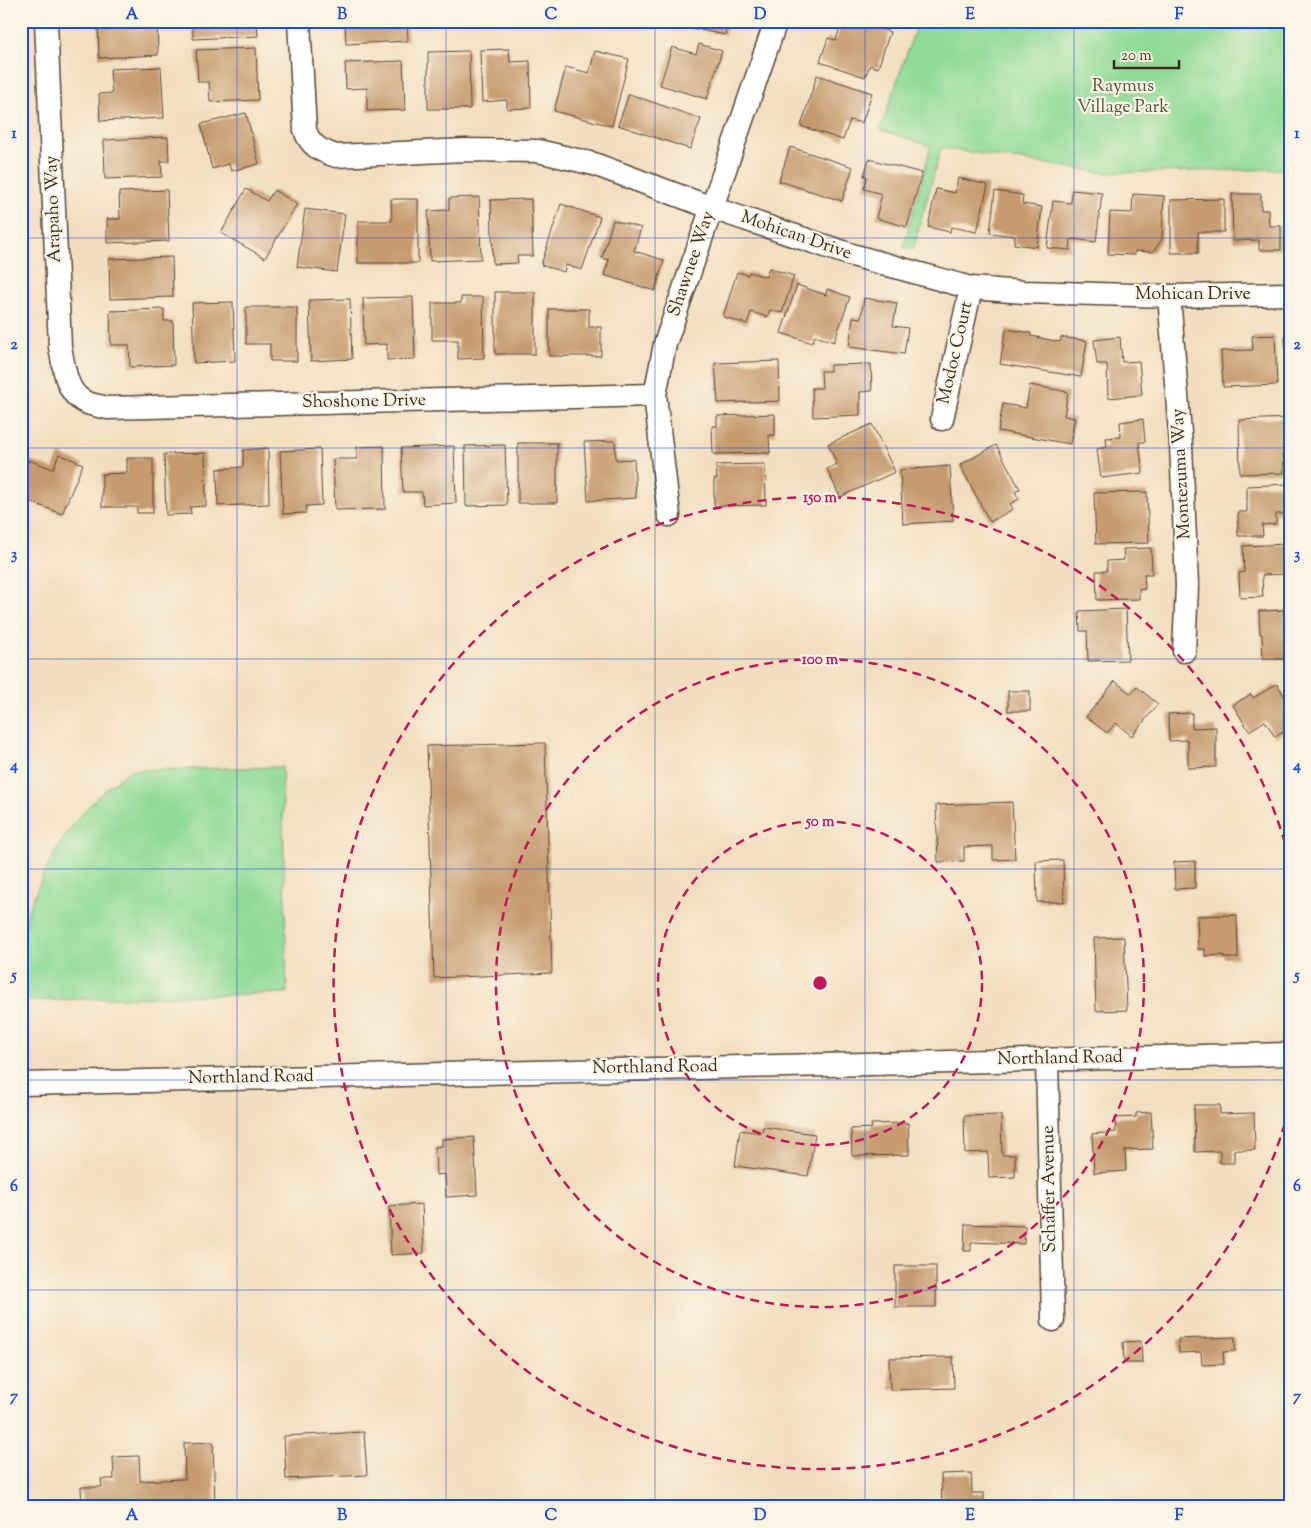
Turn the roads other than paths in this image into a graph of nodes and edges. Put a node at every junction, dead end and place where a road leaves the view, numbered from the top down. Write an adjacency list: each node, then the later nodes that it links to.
1 (46, 21): 8 (street, Arapaho Way)
2 (299, 21): 4 (street, Mohican Drive)
3 (776, 21): 4 (street, Shawnee Way)
4 (712, 208): 5 (street, Mohican Drive); 9 (street, Shawnee Way)
5 (971, 288): 7 (street, Mohican Drive); 10 (street, Modoc Court)
6 (1290, 294): 7 (street, Mohican Drive)
7 (1169, 296): 12 (street, Montezuma Way)
8 (75, 394): 9 (street, Shoshone Drive)
9 (656, 395): 11 (street, Shawnee Way)
10 (942, 419)
11 (669, 515)
12 (1184, 651)
13 (1290, 1054): 14 (street, Northland Road)
14 (1047, 1059): 15 (street, Northland Road); 16 (street, Schaffer Avenue)
15 (21, 1084)
16 (1053, 1320)

